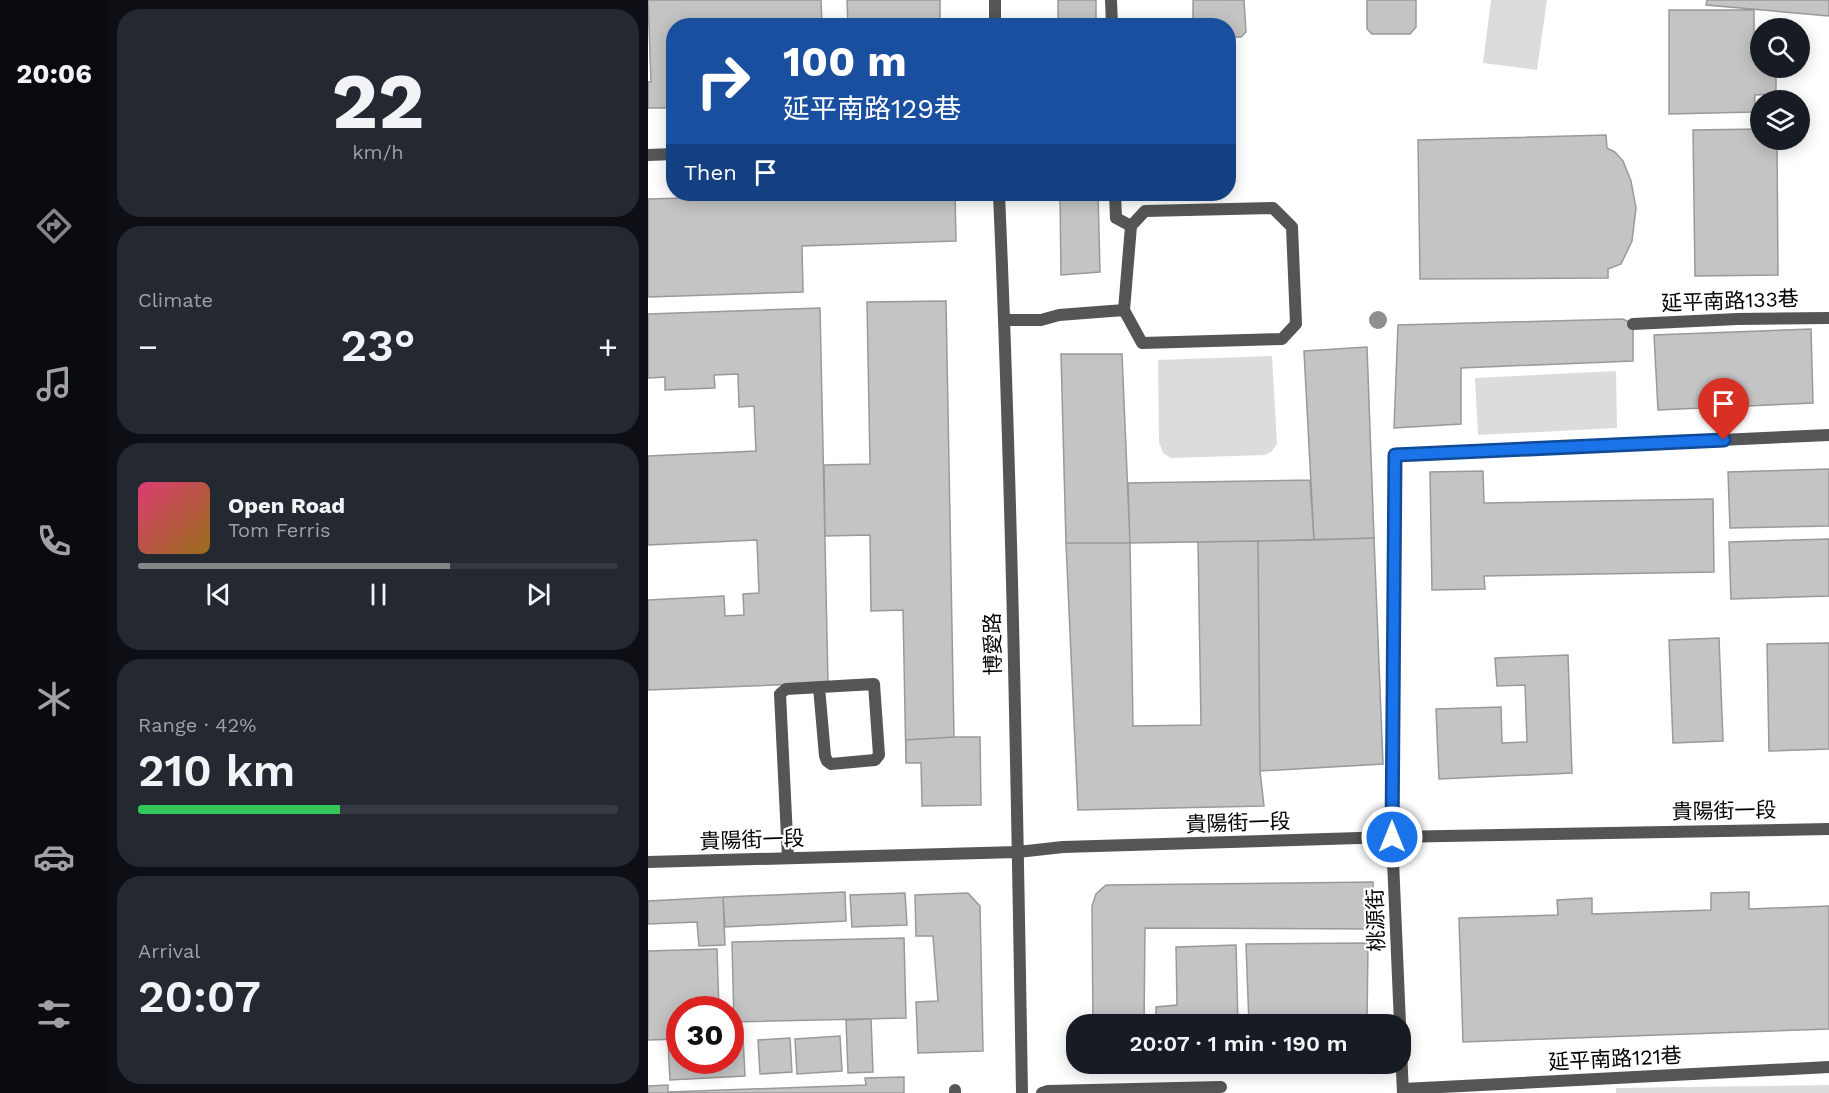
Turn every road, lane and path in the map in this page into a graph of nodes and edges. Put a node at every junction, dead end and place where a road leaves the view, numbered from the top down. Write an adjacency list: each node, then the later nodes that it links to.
1 (995, 0): 3 (street)
2 (1111, 0): 4 (street)
3 (995, 18)
4 (1112, 18)
5 (666, 154): 6 (street)
6 (648, 155)
7 (999, 201): 12 (street, 博愛路)
8 (1115, 201): 9 (street)
9 (1131, 226): 10 (street); 10 (street)
10 (1124, 310): 12 (street)
11 (1829, 318): 13 (street, 延平南路133巷)
12 (1005, 320): 18 (street, 博愛路)
13 (1633, 324)
14 (1829, 435): 17 (street, 桃源街)
15 (819, 687): 15 (street); 19 (street)
16 (1829, 829): 17 (street, 貴陽街一段)
17 (1392, 837): 18 (street, 貴陽街一段); 21 (street, 桃源街)
18 (1018, 852): 19 (street, 貴陽街一段); 26 (street, 博愛路)
19 (788, 858): 20 (street, 貴陽街一段)
20 (648, 862)
21 (1400, 1014)
22 (1829, 1067): 25 (street, 延平南路121巷)
23 (1402, 1074): 25 (street)
24 (1221, 1087): 27 (street)
25 (1403, 1091)
26 (1022, 1093)
27 (1042, 1093)

